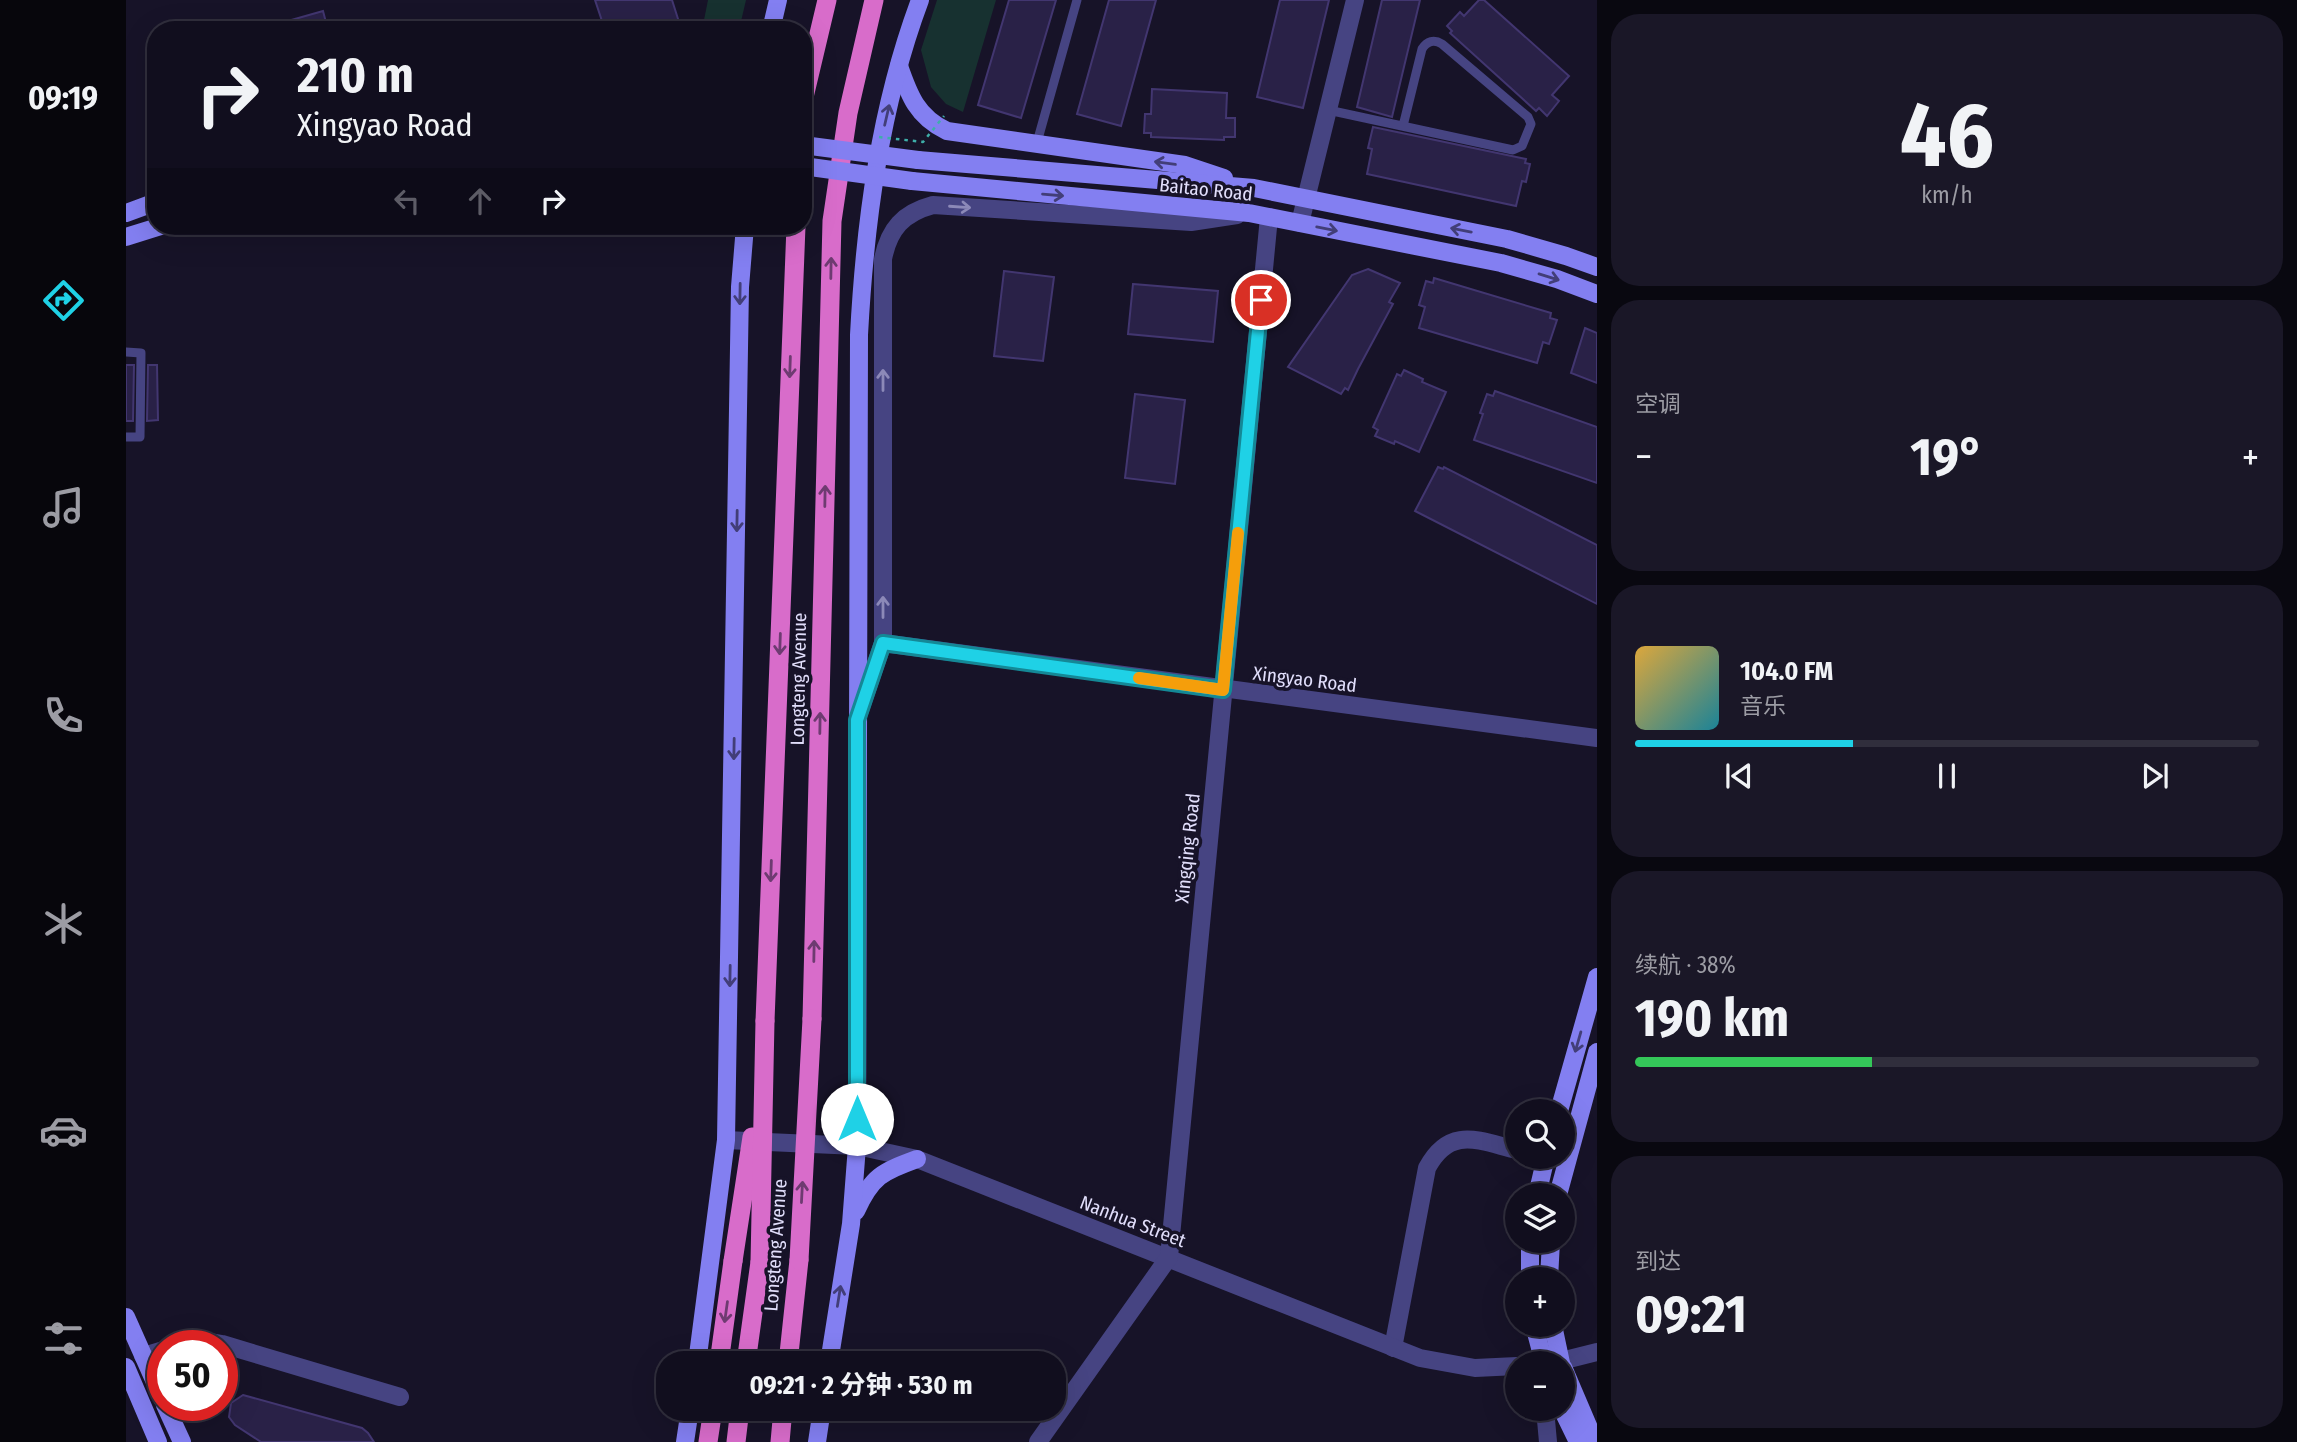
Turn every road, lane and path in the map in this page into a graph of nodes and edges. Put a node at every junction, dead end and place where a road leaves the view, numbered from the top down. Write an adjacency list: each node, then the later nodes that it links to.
1 (778, 0): 7 (main road)
2 (827, 0): 8 (highway)
3 (920, 0): 9 (main road)
4 (1077, 0): 15 (lane)
5 (1355, 0): 10 (street)
6 (874, 3): 55 (highway, Longteng Avenue, one-way to 6, bridge)
7 (773, 21)
8 (812, 63)
9 (899, 66): 15 (main road); 36 (main road, one-way to 9)
10 (1328, 110): 12 (lane); 18 (street)
11 (944, 116): 13 (path, bridge)
12 (1403, 126): 12 (lane)
13 (870, 136)
14 (812, 146): 17 (main road, Baitao Road, bridge)
15 (1036, 146): 17 (main road, one-way to 15)
16 (812, 167): 22 (main road, Baitao Road, one-way to 22, bridge)
17 (1254, 188): 18 (main road, Baitao Road)
18 (1306, 198): 25 (street); 30 (main road, Baitao Road, one-way to 18)
19 (147, 202): 20 (main road)
20 (126, 204)
21 (147, 205): 23 (main road)
22 (1249, 213): 24 (main road, Baitao Road); 34 (street, one-way to 22)
23 (126, 214)
24 (1269, 217): 25 (main road, Baitao Road); 35 (street, Xingqing Road)
25 (1300, 223): 31 (main road, Baitao Road, one-way to 31)
26 (147, 231): 29 (main road)
27 (744, 235): 42 (main road, one-way to 42)
28 (796, 235): 40 (highway, Longteng Avenue, one-way to 40, bridge)
29 (126, 237)
30 (1597, 267)
31 (1597, 294)
32 (126, 352): 33 (lane)
33 (126, 438)
34 (883, 643): 35 (street, Xingyao Road); 36 (street)
35 (1223, 690): 37 (street, Xingyao Road); 48 (street, Xingqing Road)
36 (857, 720): 43 (main road)
37 (1597, 738)
38 (1597, 977): 41 (main road, one-way to 41)
39 (1597, 1052): 46 (main road)
40 (763, 1063): 53 (highway, one-way to 53, bridge); 54 (highway, Longteng Avenue, bridge)
41 (1562, 1099)
42 (726, 1140): 43 (street, Nanhua Street); 52 (main road)
43 (857, 1146): 45 (street, Nanhua Street); 47 (main road)
44 (1505, 1148): 50 (street)
45 (917, 1159): 47 (main road); 48 (street, Nanhua Street)
46 (1561, 1183)
47 (851, 1224): 56 (main road, one-way to 47)
48 (1169, 1257): 50 (street, Nanhua Street); 79 (street, Xingqing Road)
49 (126, 1317): 59 (main road)
50 (1392, 1348): 63 (street, Nanhua Street)
51 (238, 1349): 64 (street)
52 (698, 1351)
53 (721, 1351)
54 (748, 1351)
55 (789, 1351)
56 (831, 1351)
57 (1597, 1352): 60 (street)
58 (147, 1355): 59 (street)
59 (143, 1356): 61 (main road)
60 (1575, 1358)
61 (147, 1365)
62 (126, 1367): 73 (main road)
63 (1505, 1367)
64 (400, 1397)
65 (1575, 1402): 82 (main road)
66 (172, 1421): 74 (main road)
67 (688, 1421): 75 (main road)
68 (739, 1421): 76 (highway)
69 (782, 1421): 77 (highway)
70 (820, 1421): 78 (main road)
71 (1546, 1421): 80 (street)
72 (1568, 1421): 81 (main road)
73 (158, 1442)
74 (182, 1442)
75 (685, 1442)
76 (736, 1442)
77 (780, 1442)
78 (817, 1442)
79 (1038, 1442)
80 (1548, 1442)
81 (1578, 1442)
82 (1595, 1442)

